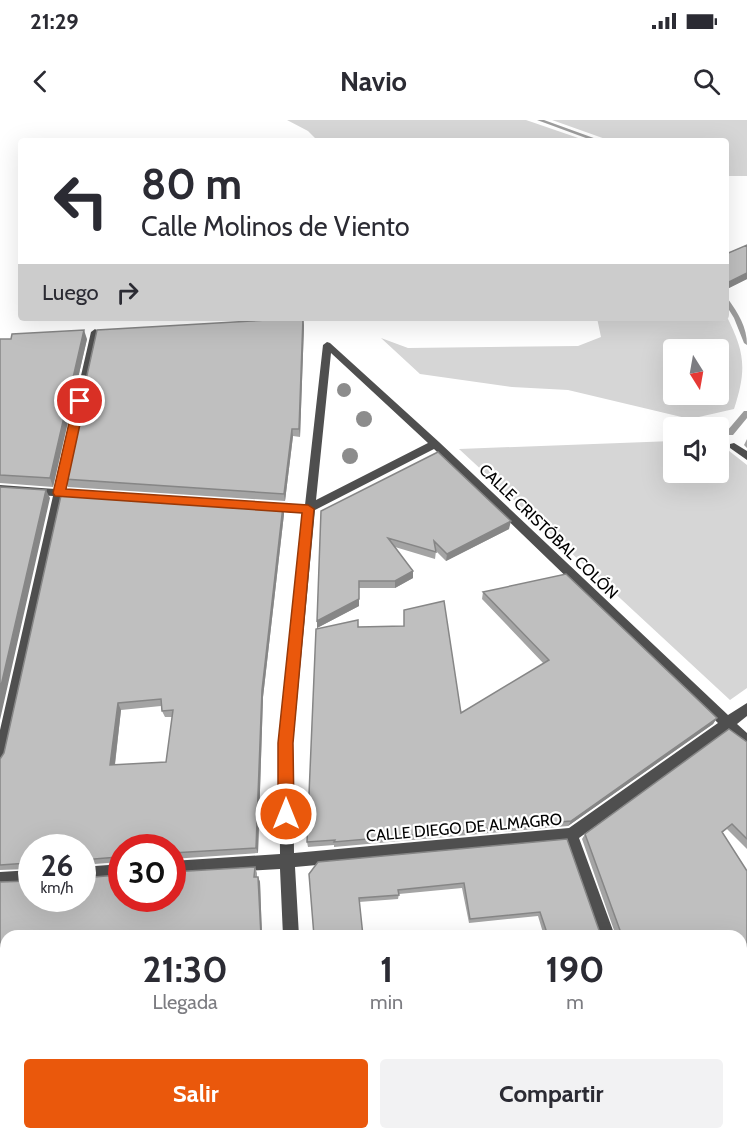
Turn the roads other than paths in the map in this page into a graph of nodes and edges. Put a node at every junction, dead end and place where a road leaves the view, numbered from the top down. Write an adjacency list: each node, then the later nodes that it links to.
1 (95, 332): 6 (street)
2 (435, 444): 9 (street); 9 (street, CALLE CRISTÓBAL COLÓN); 11 (street, CALLE CRISTÓBAL COLÓN)
3 (734, 446): 4 (street)
4 (747, 456)
5 (0, 489): 6 (street)
6 (59, 493): 7 (street); 13 (street)
7 (95, 495)
8 (261, 506): 9 (street)
9 (308, 509): 15 (street)
10 (747, 708): 11 (street, CALLE DIEGO DE ALMAGRO)
11 (726, 723): 12 (street, CALLE CRISTÓBAL COLÓN); 14 (street, CALLE DIEGO DE ALMAGRO)
12 (747, 742)
13 (0, 759)
14 (571, 835): 15 (street, CALLE DIEGO DE ALMAGRO); 20 (street)
15 (287, 861): 16 (street, CALLE DIEGO DE ALMAGRO); 19 (street)
16 (186, 867)
17 (18, 878): 18 (street)
18 (0, 879)
19 (291, 930)
20 (605, 930)

